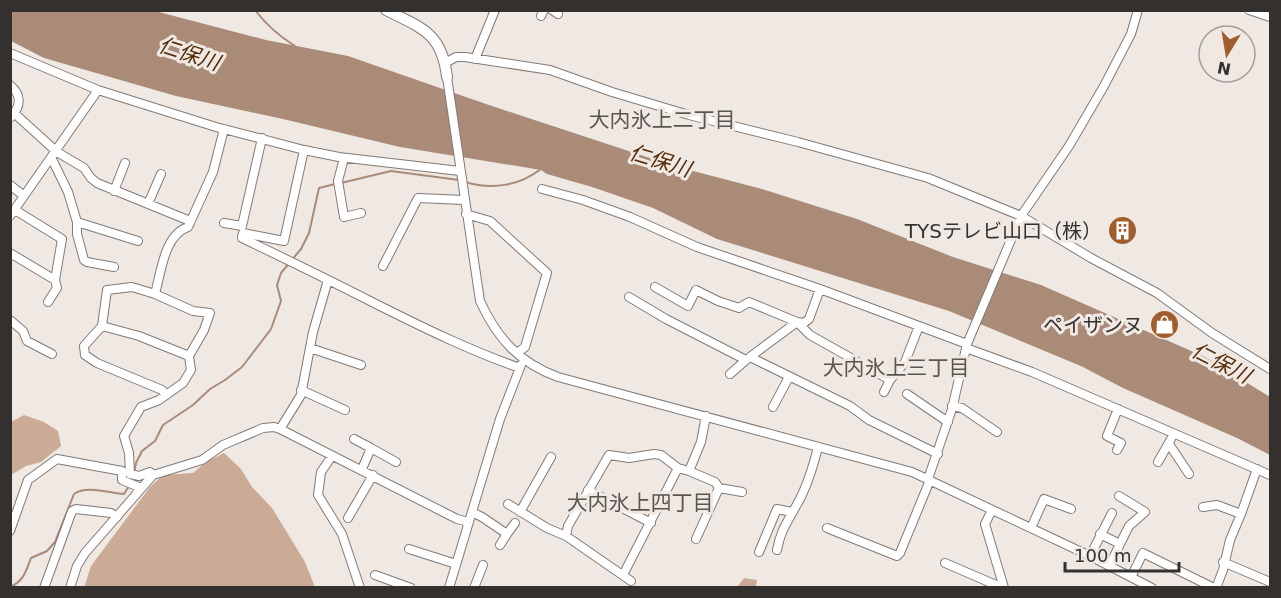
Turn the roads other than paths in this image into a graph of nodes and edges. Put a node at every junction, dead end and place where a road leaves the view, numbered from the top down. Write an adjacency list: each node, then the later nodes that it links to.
1 (386, 10): 8 (main road)
2 (495, 10): 7 (street)
3 (1138, 10): 30 (street)
4 (1249, 10): 5 (street)
5 (1270, 17)
6 (10, 52): 11 (street)
7 (475, 59): 8 (street); 30 (street)
8 (445, 63): 9 (main road)
9 (447, 79): 19 (street)
10 (10, 85): 12 (street)
11 (98, 90): 13 (street); 16 (street)
12 (12, 115): 16 (street)
13 (224, 129): 14 (street); 31 (street)
14 (262, 138): 15 (street); 33 (street)
15 (304, 150): 17 (street); 39 (street)
16 (54, 156): 23 (street); 24 (street); 32 (street)
17 (344, 158): 19 (street); 28 (street)
18 (124, 163): 23 (street)
19 (460, 166): 25 (street)
20 (161, 174): 26 (street)
21 (10, 185): 24 (street)
22 (542, 189): 41 (street)
23 (114, 191): 26 (street)
24 (24, 196): 27 (street)
25 (464, 200): 29 (street); 36 (street)
26 (148, 204): 31 (street)
27 (13, 213): 38 (street)
28 (361, 213)
29 (466, 214): 54 (street); 54 (street)
30 (1021, 216): 49 (street); 56 (street)
31 (190, 221): 42 (street)
32 (77, 222): 34 (street); 37 (street)
33 (224, 223)
34 (138, 241)
35 (10, 253): 38 (street)
36 (383, 266)
37 (114, 267)
38 (55, 280): 44 (street)
39 (328, 280): 50 (street); 54 (street)
40 (655, 287): 46 (street)
41 (820, 289): 46 (street); 48 (street)
42 (155, 294): 47 (street); 52 (street)
43 (629, 297): 53 (street)
44 (48, 302)
45 (10, 320): 51 (street)
46 (797, 322): 53 (street); 59 (street)
47 (102, 326): 52 (street); 63 (street)
48 (919, 326): 49 (street); 59 (street)
49 (967, 344): 64 (street); 66 (street)
50 (310, 348): 55 (street); 60 (street)
51 (52, 354)
52 (189, 356): 63 (street)
53 (748, 359): 57 (street); 58 (street)
54 (520, 361): 68 (street); 101 (street)
55 (361, 365)
56 (1270, 369)
57 (730, 374)
58 (789, 377): 65 (street); 78 (street)
59 (890, 380): 61 (street)
60 (301, 390): 67 (street); 70 (street)
61 (884, 392)
62 (907, 394): 69 (street)
63 (166, 395): 88 (street)
64 (952, 406): 69 (street); 71 (street)
65 (773, 407)
66 (1118, 409): 72 (street); 77 (street)
67 (345, 410)
68 (706, 416): 75 (street); 86 (street)
69 (948, 422): 78 (street)
70 (280, 429): 79 (street); 88 (street)
71 (997, 432)
72 (1174, 434): 74 (street); 84 (street)
73 (354, 439): 76 (street)
74 (1169, 444): 82 (street); 87 (street)
75 (818, 447): 91 (street); 103 (street)
76 (371, 448): 81 (street); 85 (street)
77 (1117, 450)
78 (938, 453): 91 (street)
79 (332, 456): 85 (street); 138 (street)
80 (551, 457): 102 (street)
81 (396, 462)
82 (1158, 462)
83 (678, 468): 86 (street); 94 (street); 110 (street)
84 (1257, 469): 90 (street); 105 (street)
85 (362, 470): 89 (street)
86 (689, 471): 93 (street)
87 (1189, 474)
88 (153, 475): 92 (street)
89 (373, 475): 107 (street); 108 (street)
90 (1270, 475)
91 (929, 480): 100 (street); 111 (street)
92 (141, 488): 106 (street); 113 (street)
93 (719, 488): 95 (street); 117 (street)
94 (588, 490): 110 (street); 116 (street)
95 (742, 492)
96 (1119, 496): 118 (street)
97 (508, 504): 102 (street)
98 (1203, 507): 105 (street)
99 (1071, 509): 112 (street)
100 (992, 510): 112 (street); 134 (street)
101 (472, 512): 108 (street); 114 (street)
102 (520, 512): 116 (street)
103 (792, 512): 121 (street); 122 (street)
104 (1112, 513): 115 (street)
105 (1241, 514): 125 (street)
106 (117, 517): 136 (street); 137 (street)
107 (348, 518)
108 (469, 522): 126 (street)
109 (515, 523): 114 (street)
110 (651, 523): 130 (street)
111 (827, 528)
112 (1031, 528): 123 (street)
113 (10, 531)
114 (507, 534): 119 (street)
115 (1100, 534): 118 (street); 123 (street)
116 (566, 536): 130 (street)
117 (696, 539)
118 (1120, 544): 128 (street)
119 (500, 545)
120 (409, 549): 126 (street)
121 (777, 550)
122 (759, 552)
123 (1090, 556): 128 (street)
124 (945, 562): 134 (street)
125 (1223, 562): 133 (street); 142 (street)
126 (456, 564): 139 (street)
127 (483, 565): 140 (street)
128 (1110, 565): 131 (street)
129 (375, 575): 135 (street)
130 (623, 575): 132 (street)
131 (1131, 577): 141 (street); 142 (street)
132 (631, 581)
133 (1270, 582)
134 (1004, 586)
135 (410, 587)
136 (44, 588)
137 (70, 588)
138 (360, 588)
139 (449, 588)
140 (474, 588)
141 (1152, 588)
142 (1215, 588)

